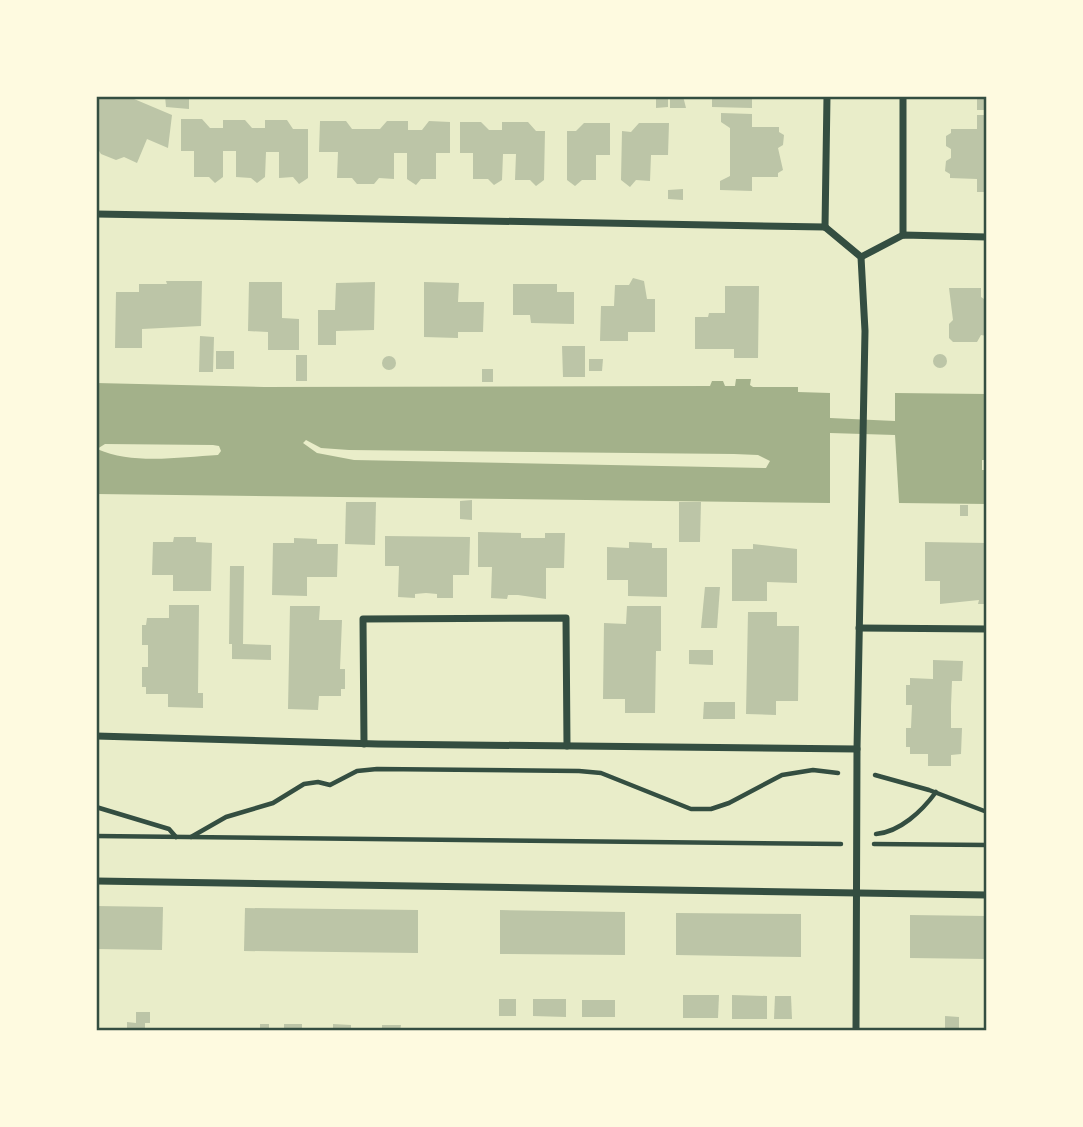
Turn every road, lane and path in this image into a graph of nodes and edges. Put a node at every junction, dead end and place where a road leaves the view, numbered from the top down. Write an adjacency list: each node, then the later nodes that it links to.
1 (827, 96): 4 (street)
2 (903, 96): 5 (street)
3 (96, 214): 4 (street)
4 (825, 227): 7 (street)
5 (903, 236): 6 (street); 7 (street)
6 (987, 237)
7 (861, 257): 8 (street)
8 (859, 628): 9 (street); 13 (street)
9 (987, 629)
10 (96, 736): 11 (street)
11 (364, 744): 12 (street); 12 (street)
12 (567, 746): 13 (street)
13 (857, 749): 14 (street)
14 (857, 775): 15 (path); 18 (street); 21 (path)
15 (936, 792): 17 (path); 18 (path)
16 (96, 807): 20 (path)
17 (987, 812)
18 (857, 833): 22 (street)
19 (96, 836): 20 (path)
20 (177, 837): 21 (path)
21 (190, 837): 22 (path)
22 (857, 844): 23 (path); 25 (street)
23 (987, 845)
24 (96, 881): 25 (street)
25 (857, 892): 26 (street); 27 (street)
26 (987, 895)
27 (856, 1031)

